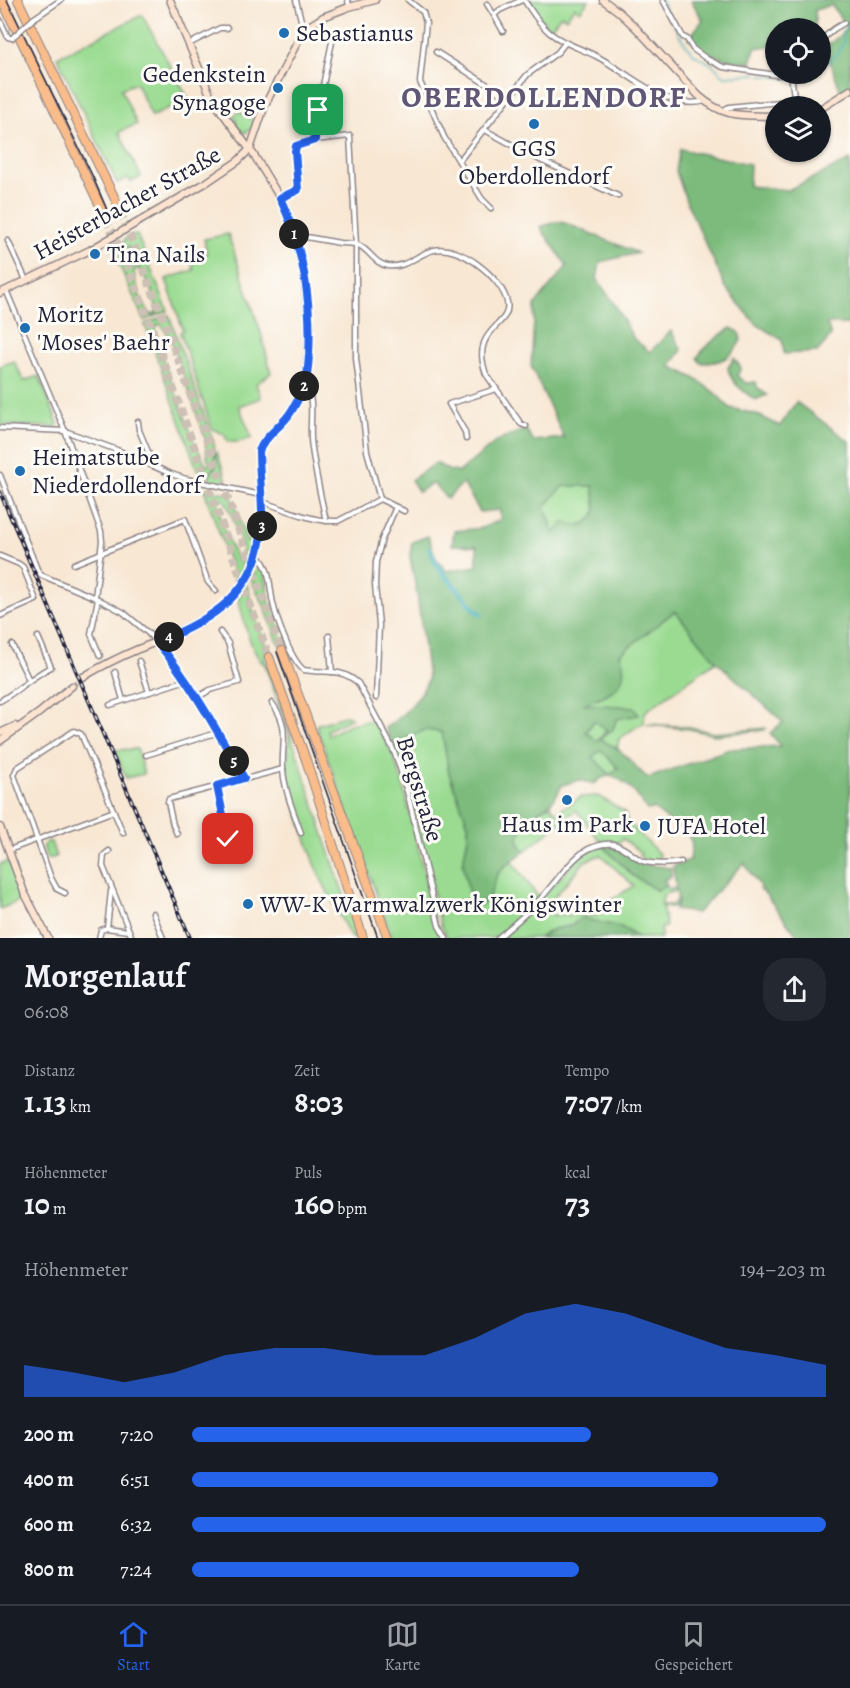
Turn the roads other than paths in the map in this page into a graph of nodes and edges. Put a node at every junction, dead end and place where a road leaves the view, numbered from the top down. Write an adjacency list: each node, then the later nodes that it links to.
1 (2, 0): 42 (highway)
2 (18, 0): 41 (highway)
3 (61, 0): 15 (street, bridge)
4 (170, 0): 23 (street)
5 (296, 0): 18 (street)
6 (375, 0): 11 (street, Heisterbacher Straße)
7 (408, 0): 38 (street)
8 (523, 0): 14 (street); 22 (street)
9 (603, 0): 29 (street)
10 (663, 0): 25 (street)
11 (367, 1): 12 (street, Heisterbacher Straße)
12 (349, 3): 18 (street, Heisterbacher Straße)
13 (487, 4): 14 (street)
14 (494, 15): 19 (street)
15 (0, 20)
16 (844, 23): 20 (street)
17 (227, 28): 23 (street)
18 (306, 29): 33 (street, Heisterbacher Straße)
19 (503, 31)
20 (831, 31)
21 (333, 37): 36 (street)
22 (565, 43): 28 (street); 29 (street)
23 (189, 45): 35 (street)
24 (436, 52): 28 (street)
25 (765, 73)
26 (793, 84): 31 (street)
27 (850, 90): 30 (street)
28 (508, 98): 34 (street)
29 (705, 101): 31 (street)
30 (831, 102)
31 (721, 111): 32 (street)
32 (765, 116)
33 (257, 129): 35 (street, Heisterbacher Straße); 37 (street, Heisterbacher Straße)
34 (485, 130): 38 (street); 39 (street)
35 (238, 135): 37 (street)
36 (315, 140): 40 (street); 48 (street)
37 (250, 149): 40 (street); 49 (street, Heisterbacher Straße)
38 (459, 162): 43 (street)
39 (618, 196)
40 (280, 198): 44 (street)
41 (116, 201)
42 (101, 208)
43 (490, 208)
44 (294, 235): 45 (street); 47 (street)
45 (307, 237): 47 (street); 48 (street)
46 (8, 241): 49 (street)
47 (296, 243): 51 (street)
48 (356, 245): 52 (street); 61 (street)
49 (26, 280): 50 (street, Heisterbacher Straße)
50 (3, 291): 56 (street)
51 (306, 384): 60 (street); 64 (street)
52 (496, 389): 54 (street); 57 (street)
53 (138, 422): 58 (street)
54 (526, 426)
55 (0, 428): 56 (street)
56 (65, 431): 58 (street); 65 (street)
57 (466, 440)
58 (153, 466): 60 (street)
59 (0, 475): 70 (street)
60 (262, 498): 64 (street); 66 (street)
61 (380, 499): 62 (street); 64 (street)
62 (396, 507): 63 (street); 89 (street)
63 (404, 511)
64 (326, 521)
65 (101, 554): 68 (street); 69 (street); 70 (street)
66 (257, 555): 75 (street); 82 (street, Bergstraße)
67 (0, 556): 71 (street)
68 (74, 564)
69 (216, 591)
70 (97, 598): 75 (street); 78 (street)
71 (0, 616)
72 (220, 632): 88 (street)
73 (329, 636): 82 (street)
74 (38, 637): 84 (street)
75 (157, 642): 83 (street); 85 (street)
76 (12, 645): 84 (street)
77 (282, 651): 121 (highway)
78 (100, 656)
79 (268, 657): 120 (highway)
80 (139, 661): 87 (street)
81 (115, 672): 90 (street)
82 (332, 672): 122 (street, Bergstraße)
83 (83, 678)
84 (28, 680): 91 (street)
85 (186, 681): 87 (street); 88 (street)
86 (72, 686): 95 (street)
87 (149, 692): 90 (street)
88 (198, 698): 94 (street)
89 (376, 698)
90 (123, 700): 93 (street)
91 (0, 701)
92 (272, 703): 98 (street)
93 (110, 705)
94 (219, 732): 97 (street); 99 (street)
95 (4, 734): 96 (street)
96 (0, 741)
97 (146, 755)
98 (283, 769): 99 (street); 104 (street)
99 (244, 778): 100 (street)
100 (217, 786): 105 (street); 107 (street)
101 (114, 812): 103 (street); 106 (street); 106 (street)
102 (0, 827): 108 (street)
103 (123, 833)
104 (301, 833)
105 (177, 834)
106 (38, 840): 108 (street); 112 (street)
107 (229, 846)
108 (9, 850): 116 (street)
109 (109, 850): 111 (street)
110 (681, 862): 123 (street)
111 (111, 888): 114 (street); 115 (street)
112 (65, 893)
113 (153, 913): 119 (street)
114 (107, 928): 115 (street); 117 (street)
115 (129, 931): 118 (street)
116 (48, 938)
117 (99, 938)
118 (132, 938)
119 (163, 938)
120 (363, 938)
121 (388, 938)
122 (446, 938)
123 (498, 938)

